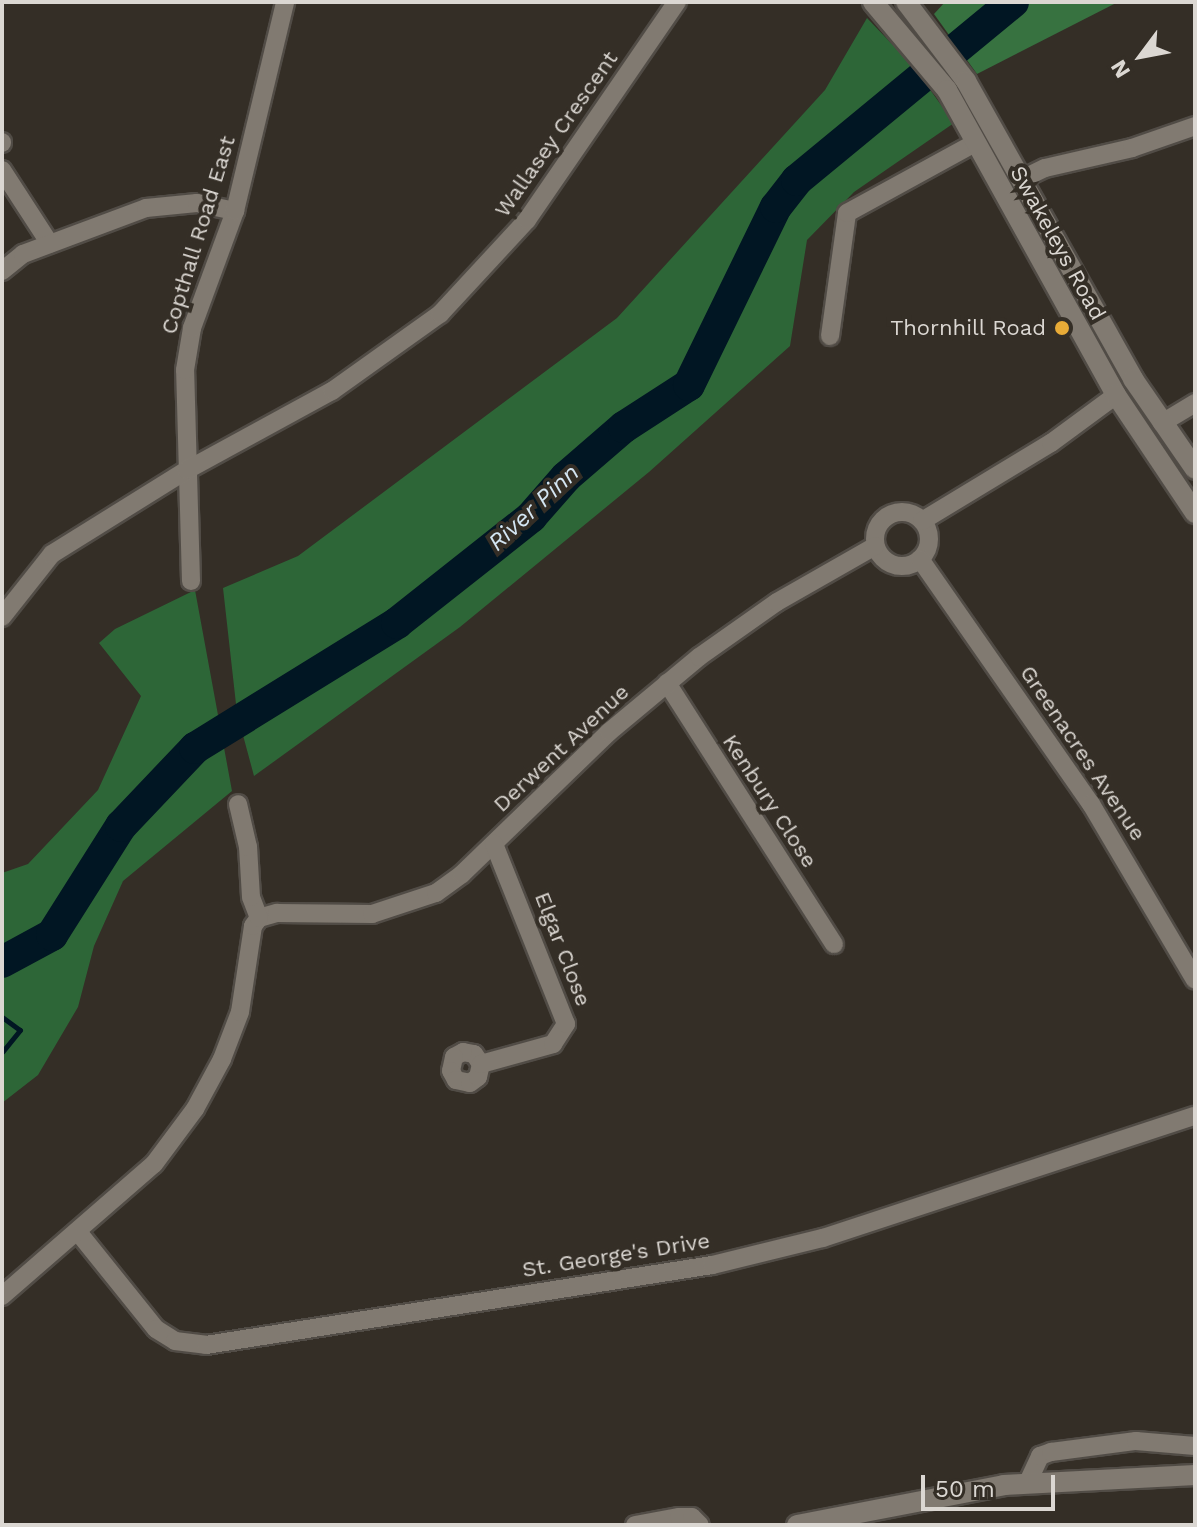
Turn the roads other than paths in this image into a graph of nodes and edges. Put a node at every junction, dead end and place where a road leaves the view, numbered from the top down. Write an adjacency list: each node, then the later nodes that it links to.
1 (285, 2): 10 (street, Copthall Road East)
2 (677, 2): 18 (street, Wallasey Crescent)
3 (873, 2): 6 (main road, Swakeleys Road)
4 (906, 2): 8 (main road, Swakeleys Road)
5 (1195, 126): 8 (street)
6 (975, 143): 9 (main road, Swakeleys Road); 13 (street)
7 (2, 170): 11 (street)
8 (1027, 188): 9 (main road); 16 (main road, Swakeleys Road)
9 (1011, 208): 14 (main road, Swakeleys Road)
10 (235, 211): 11 (street); 18 (street, Copthall Road East)
11 (50, 244): 12 (street)
12 (2, 271)
13 (830, 336)
14 (1116, 395): 19 (main road, Swakeleys Road); 20 (street)
15 (1195, 403): 16 (street)
16 (1162, 423): 17 (main road, Swakeleys Road)
17 (1195, 469)
18 (187, 470): 23 (street, Copthall Road East); 24 (street, Wallasey Crescent)
19 (1195, 513)
20 (922, 521): 21 (street); 22 (street)
21 (875, 546): 22 (street); 25 (street, Derwent Avenue)
22 (920, 559): 30 (street, Greenacres Avenue)
23 (191, 581)
24 (2, 617)
25 (667, 683): 27 (street, Derwent Avenue); 29 (street, Kenbury Close)
26 (238, 804): 28 (street)
27 (494, 844): 28 (street, Derwent Avenue); 31 (street, Elgar Close)
28 (259, 918): 33 (street)
29 (834, 944)
30 (1195, 980)
31 (481, 1064)
32 (1195, 1116): 33 (street, St. George's Drive)
33 (78, 1232): 34 (street)
34 (2, 1296)
35 (1195, 1446): 37 (street)
36 (1195, 1475): 37 (main road)
37 (1028, 1482): 40 (main road)
38 (635, 1525): 39 (street)
39 (700, 1525)
40 (797, 1525)

